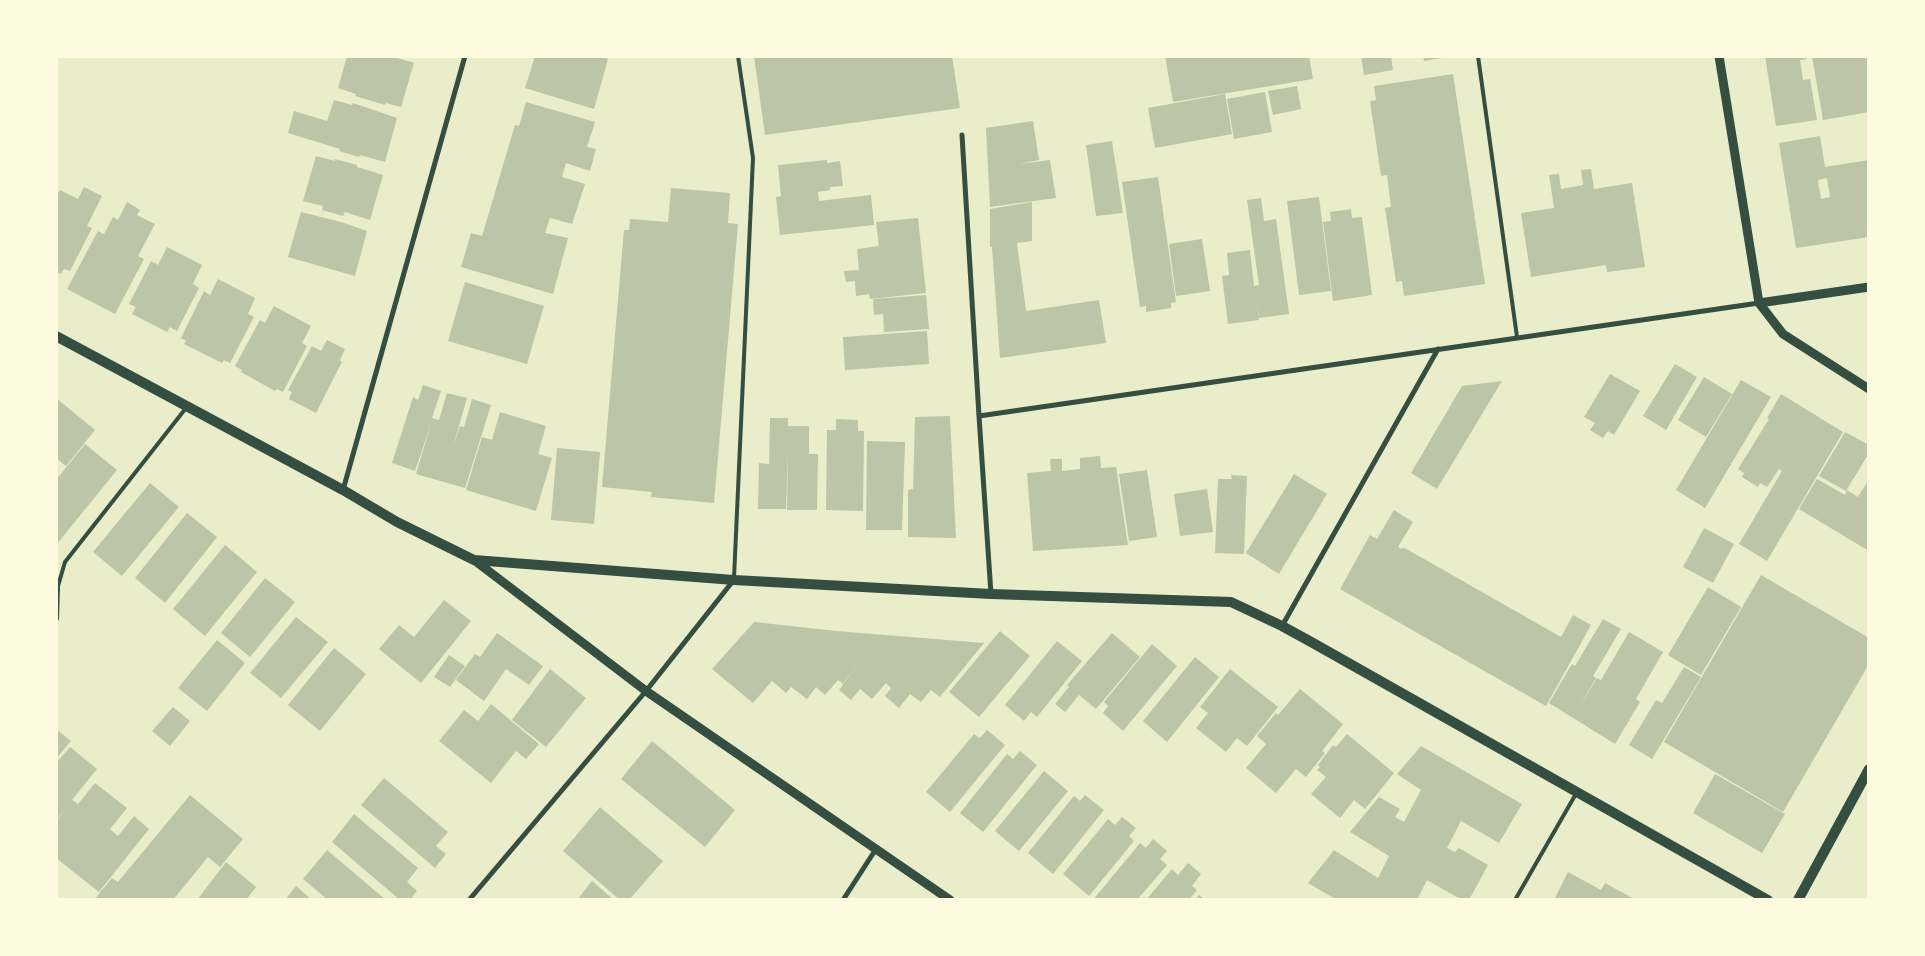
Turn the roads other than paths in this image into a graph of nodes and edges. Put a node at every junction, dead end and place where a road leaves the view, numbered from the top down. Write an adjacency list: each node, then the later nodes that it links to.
1 (465, 56): 14 (street)
2 (738, 56): 16 (lane)
3 (1478, 56): 9 (lane)
4 (1718, 56): 7 (street)
5 (962, 135): 13 (street)
6 (1869, 287): 7 (street)
7 (1758, 303): 9 (street); 11 (street)
8 (56, 336): 12 (main road)
9 (1517, 337): 10 (street)
10 (1438, 349): 13 (street); 19 (street)
11 (1869, 388)
12 (188, 407): 14 (main road); 18 (lane)
13 (979, 416): 17 (street)
14 (343, 490): 15 (main road)
15 (474, 560): 16 (main road); 20 (street)
16 (734, 580): 17 (main road); 20 (street)
17 (991, 594): 19 (main road)
18 (58, 619)
19 (1282, 626): 22 (main road)
20 (646, 691): 23 (street); 24 (street)
21 (1869, 769): 29 (main road)
22 (1576, 792): 27 (lane); 28 (main road)
23 (876, 849): 25 (street); 26 (street)
24 (469, 900)
25 (843, 900)
26 (950, 900)
27 (1515, 900)
28 (1768, 900)
29 (1798, 900)

